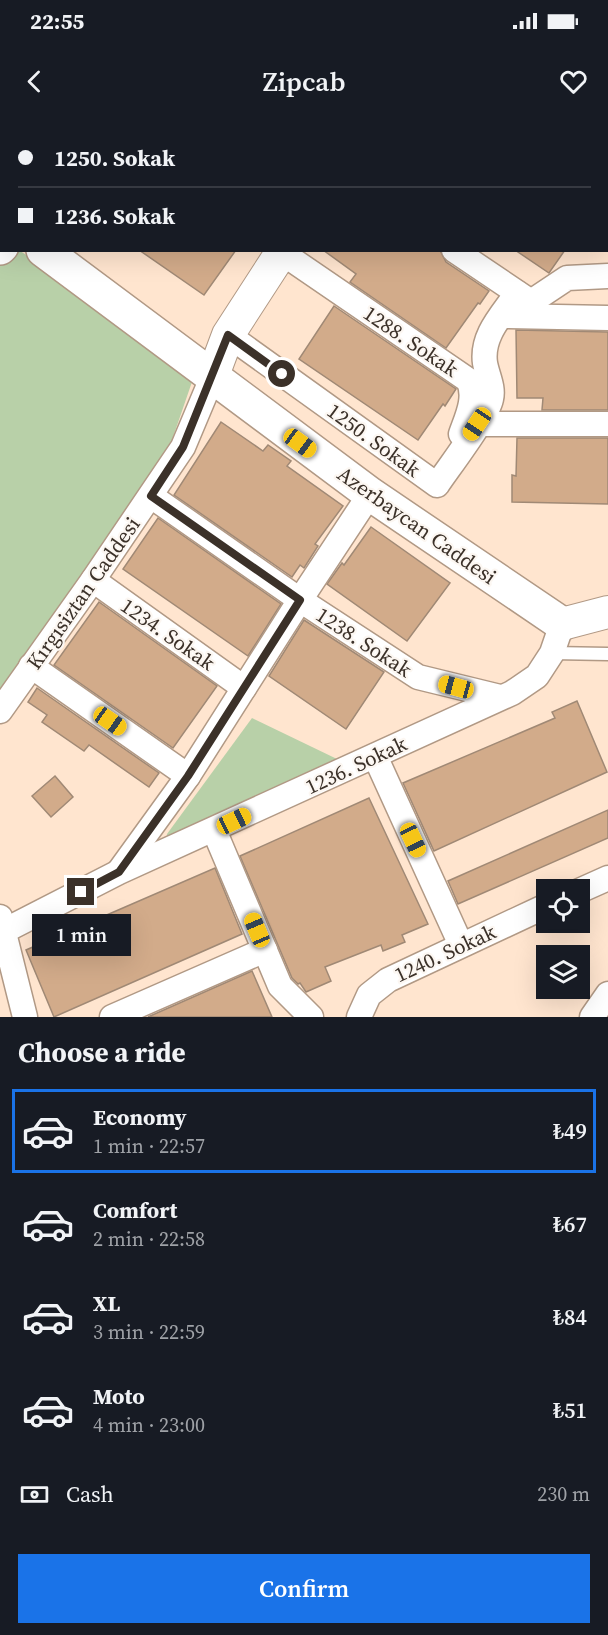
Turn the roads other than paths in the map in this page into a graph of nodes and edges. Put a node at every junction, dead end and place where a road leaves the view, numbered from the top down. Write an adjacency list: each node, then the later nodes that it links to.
1 (46, 252): 10 (main road, Azerbaycan Caddesi)
2 (280, 252): 9 (street)
3 (282, 252): 13 (street, 1288. Sokak)
4 (457, 252): 6 (street)
5 (608, 276): 6 (street)
6 (517, 293): 7 (street, 1250. Sokak)
7 (499, 316): 8 (street); 11 (street, 1250. Sokak)
8 (608, 318)
9 (228, 335): 10 (street); 13 (street, 1250. Sokak)
10 (212, 378): 14 (main road, Azerbaycan Caddesi); 15 (street, Kırgısiztan Caddesi)
11 (477, 424): 12 (street); 13 (street, 1250. Sokak)
12 (608, 424)
13 (451, 464)
14 (370, 494): 17 (street, 1236. Sokak); 19 (main road, Azerbaycan Caddesi)
15 (151, 496): 16 (street, Kırgısiztan Caddesi); 17 (street, 1238. Sokak)
16 (93, 580): 21 (street, Kırgısiztan Caddesi); 22 (street, 1234. Sokak)
17 (300, 600): 22 (street, 1236. Sokak); 23 (street, 1238. Sokak)
18 (608, 612): 19 (street)
19 (557, 638): 20 (lane); 23 (street, 1236. Sokak)
20 (608, 654)
21 (31, 666): 24 (street, Kırgısiztan Caddesi); 26 (street)
22 (244, 688): 26 (street, 1236. Sokak)
23 (500, 697): 25 (street, 1236. Sokak)
24 (0, 711)
25 (375, 756): 27 (street, 1236. Sokak); 33 (street)
26 (188, 776): 28 (street, 1236. Sokak)
27 (214, 830): 28 (street, 1236. Sokak); 34 (street)
28 (119, 872): 32 (street, 1236. Sokak)
29 (608, 878): 30 (street)
30 (590, 886)
31 (536, 911): 33 (street, 1240. Sokak)
32 (1, 927): 36 (street)
33 (462, 945): 39 (street, 1240. Sokak)
34 (265, 950): 37 (street); 38 (street)
35 (608, 994): 40 (street)
36 (25, 1017)
37 (112, 1017)
38 (311, 1017)
39 (359, 1017)
40 (592, 1017)

